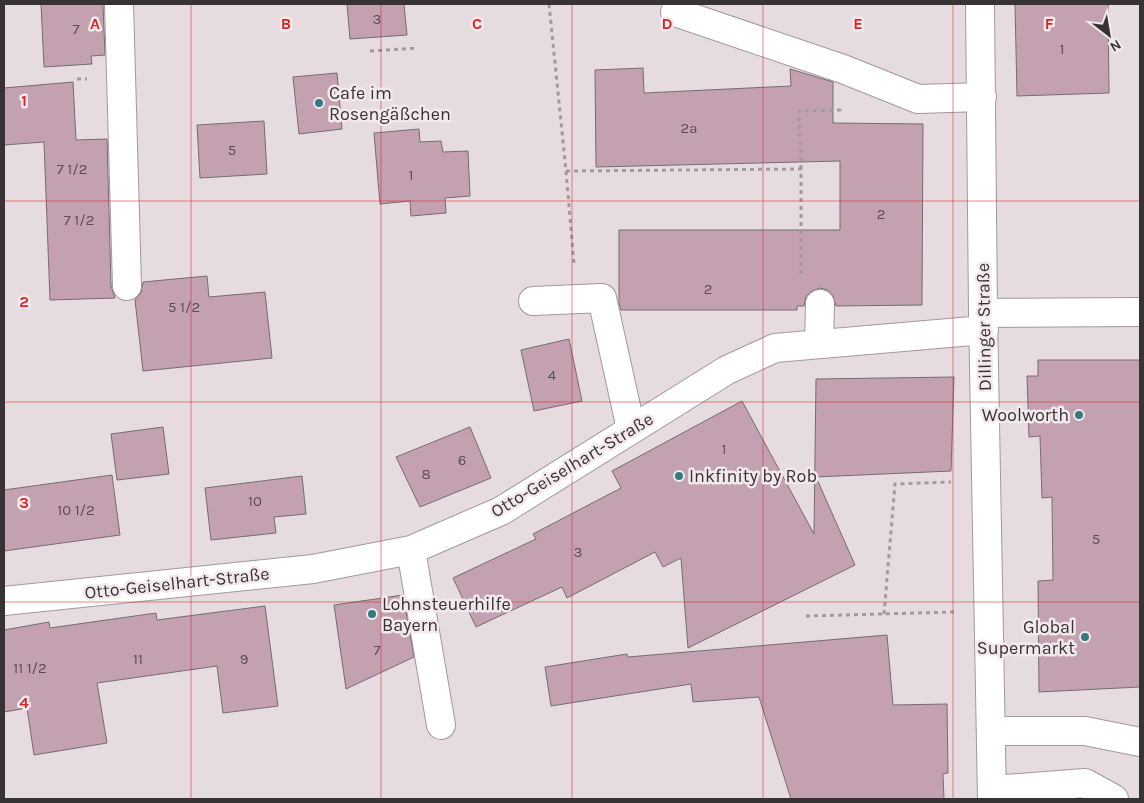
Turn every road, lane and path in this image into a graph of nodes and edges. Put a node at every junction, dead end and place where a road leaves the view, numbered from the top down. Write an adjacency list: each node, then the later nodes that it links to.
1 (119, 4): 13 (street)
2 (549, 4): 10 (path)
3 (980, 4): 8 (street, Dillinger Straße)
4 (675, 12): 8 (street)
5 (418, 48): 6 (path)
6 (370, 51)
7 (841, 97): 9 (path)
8 (982, 97): 17 (street, Dillinger Straße)
9 (801, 169): 10 (path); 12 (path)
10 (566, 171): 11 (path)
11 (574, 261)
12 (801, 277)
13 (127, 286)
14 (533, 300): 19 (street)
15 (820, 304): 18 (street)
16 (1140, 312): 17 (street, Otto-Geiselhart-Straße)
17 (984, 322): 18 (street, Otto-Geiselhart-Straße); 20 (street, Dillinger Straße)
18 (820, 344): 19 (street, Otto-Geiselhart-Straße)
19 (631, 429): 21 (street, Otto-Geiselhart-Straße)
20 (986, 483): 23 (street, Dillinger Straße); 24 (path)
21 (412, 550): 22 (street, Otto-Geiselhart-Straße); 26 (street)
22 (4, 602)
23 (990, 611): 24 (path); 27 (street, Dillinger Straße)
24 (884, 614): 25 (path)
25 (806, 616)
26 (441, 725)
27 (991, 731): 28 (street); 29 (street, Dillinger Straße)
28 (1140, 742)
29 (992, 794): 30 (street)
30 (1114, 799)

